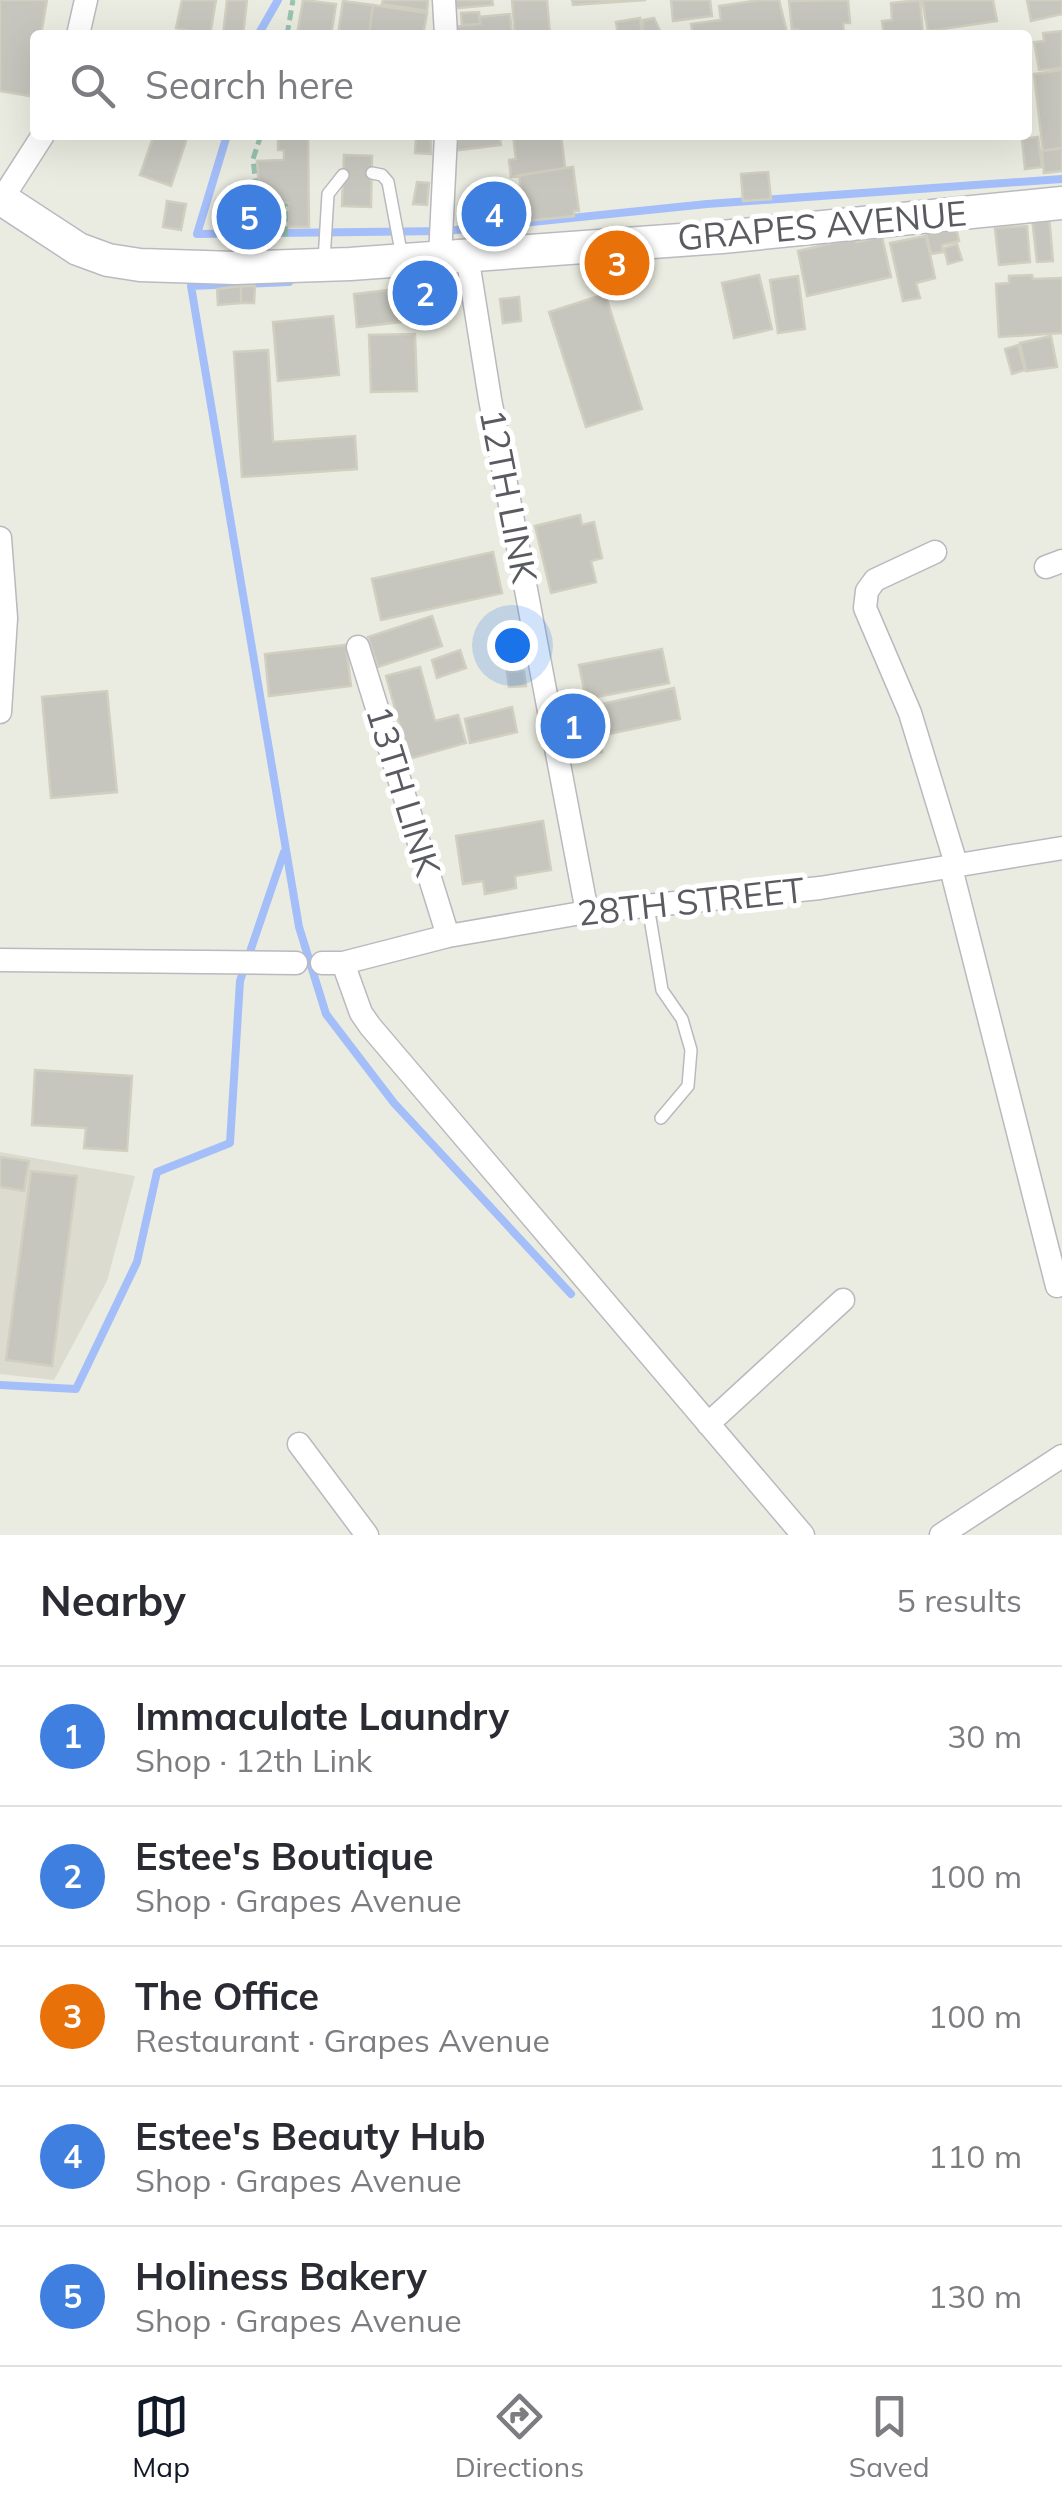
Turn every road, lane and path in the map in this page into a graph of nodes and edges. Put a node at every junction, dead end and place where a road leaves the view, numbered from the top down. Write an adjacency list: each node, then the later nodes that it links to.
1 (86, 0): 4 (street)
2 (293, 0): 5 (path)
3 (444, 0): 6 (street)
4 (79, 30)
5 (288, 30)
6 (446, 30)
7 (40, 140): 12 (street)
8 (260, 140): 17 (path)
9 (446, 140): 14 (street, 12TH LINK)
10 (372, 173): 15 (lane)
11 (344, 176): 16 (lane)
12 (1, 200): 17 (street, GRAPES AVENUE)
13 (1062, 203): 14 (street, GRAPES AVENUE)
14 (454, 256): 15 (street, GRAPES AVENUE); 25 (street, 12TH LINK)
15 (403, 260): 16 (street, GRAPES AVENUE)
16 (323, 265): 17 (street, GRAPES AVENUE)
17 (284, 266)
18 (0, 538): 21 (street)
19 (935, 552): 23 (street)
20 (358, 647): 26 (street, 13TH LINK)
21 (0, 712)
22 (1062, 848): 23 (street, 28TH STREET)
23 (954, 867): 24 (street, 28TH STREET); 30 (street)
24 (648, 906): 25 (street, 28TH STREET); 29 (lane)
25 (587, 912): 26 (street, 28TH STREET)
26 (448, 936): 32 (street, 28TH STREET)
27 (0, 960): 28 (street)
28 (296, 963)
29 (661, 1118)
30 (1057, 1286)
31 (843, 1300): 32 (street)
32 (708, 1424): 36 (street)
33 (299, 1444): 35 (street)
34 (1062, 1456): 37 (street)
35 (368, 1535)
36 (803, 1535)
37 (941, 1535)

